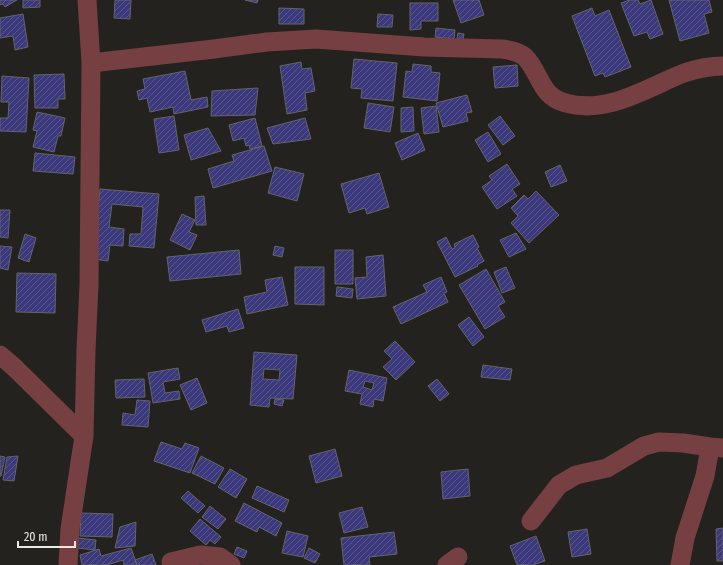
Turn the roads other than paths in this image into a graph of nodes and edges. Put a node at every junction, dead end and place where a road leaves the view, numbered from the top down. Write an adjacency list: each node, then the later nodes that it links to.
1 (87, 0): 2 (street)
2 (91, 63): 3 (street); 5 (street)
3 (723, 66)
4 (0, 355): 5 (street)
5 (84, 436): 9 (street)
6 (716, 448): 7 (street); 11 (street)
7 (530, 521)
8 (171, 562): 10 (street)
9 (68, 565)
10 (231, 565)
11 (680, 565)

